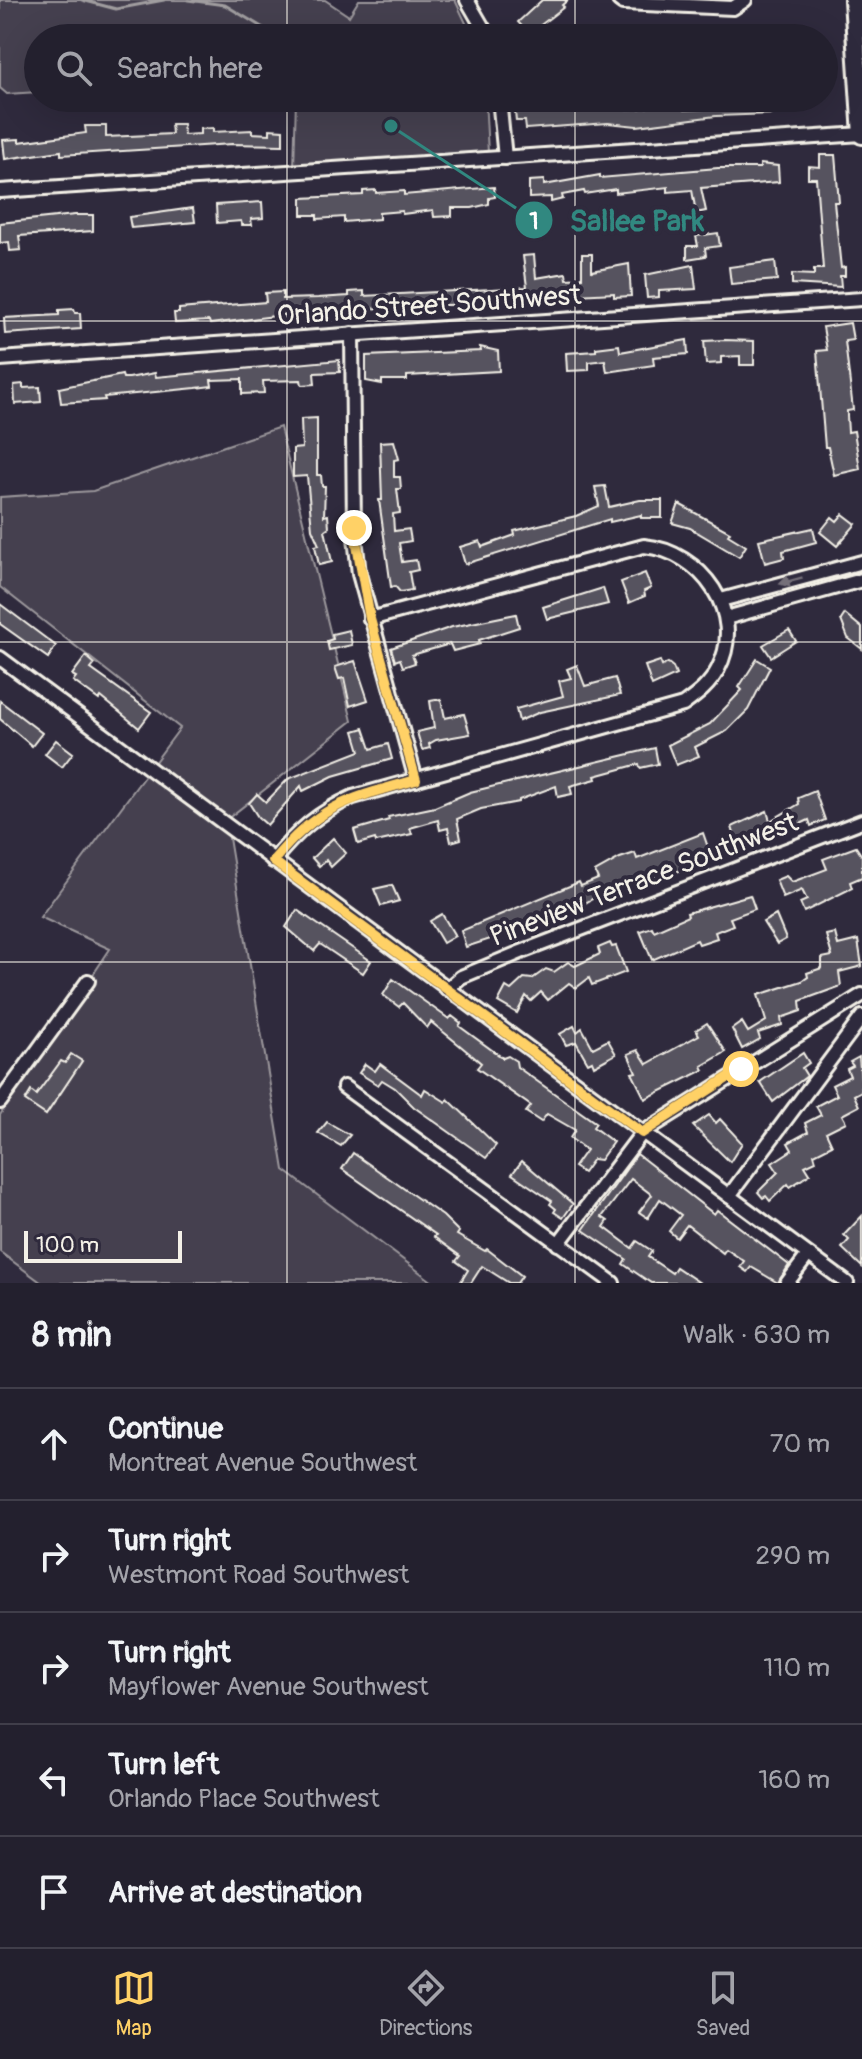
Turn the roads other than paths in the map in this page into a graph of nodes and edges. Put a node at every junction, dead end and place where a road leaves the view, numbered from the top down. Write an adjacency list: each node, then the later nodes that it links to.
1 (467, 0): 5 (street)
2 (619, 0): 3 (street)
3 (745, 0)
4 (853, 0): 7 (main road)
5 (481, 24)
6 (500, 112): 8 (street)
7 (862, 134): 8 (street)
8 (505, 158): 9 (street)
9 (0, 191)
10 (862, 299): 11 (street, Orlando Street Southwest)
11 (352, 334): 12 (street, Orlando Street Southwest); 17 (street)
12 (0, 359)
13 (862, 562): 15 (street, one-way to 15)
14 (862, 580): 16 (street)
15 (721, 600): 16 (street); 17 (street)
16 (726, 618): 19 (street)
17 (370, 619): 19 (street)
18 (0, 658): 21 (street)
19 (416, 780): 21 (street)
20 (862, 821): 23 (street, Pineview Terrace Southwest)
21 (273, 861): 23 (street)
22 (88, 981): 27 (street)
23 (447, 989): 28 (street)
24 (862, 995): 28 (street)
25 (862, 1017): 29 (street)
26 (344, 1087): 30 (street)
27 (0, 1102)
28 (642, 1133): 29 (street); 30 (street)
29 (729, 1196): 31 (street)
30 (558, 1244): 32 (street)
31 (808, 1255): 33 (street); 34 (street)
32 (613, 1283)
33 (787, 1283)
34 (847, 1283)

